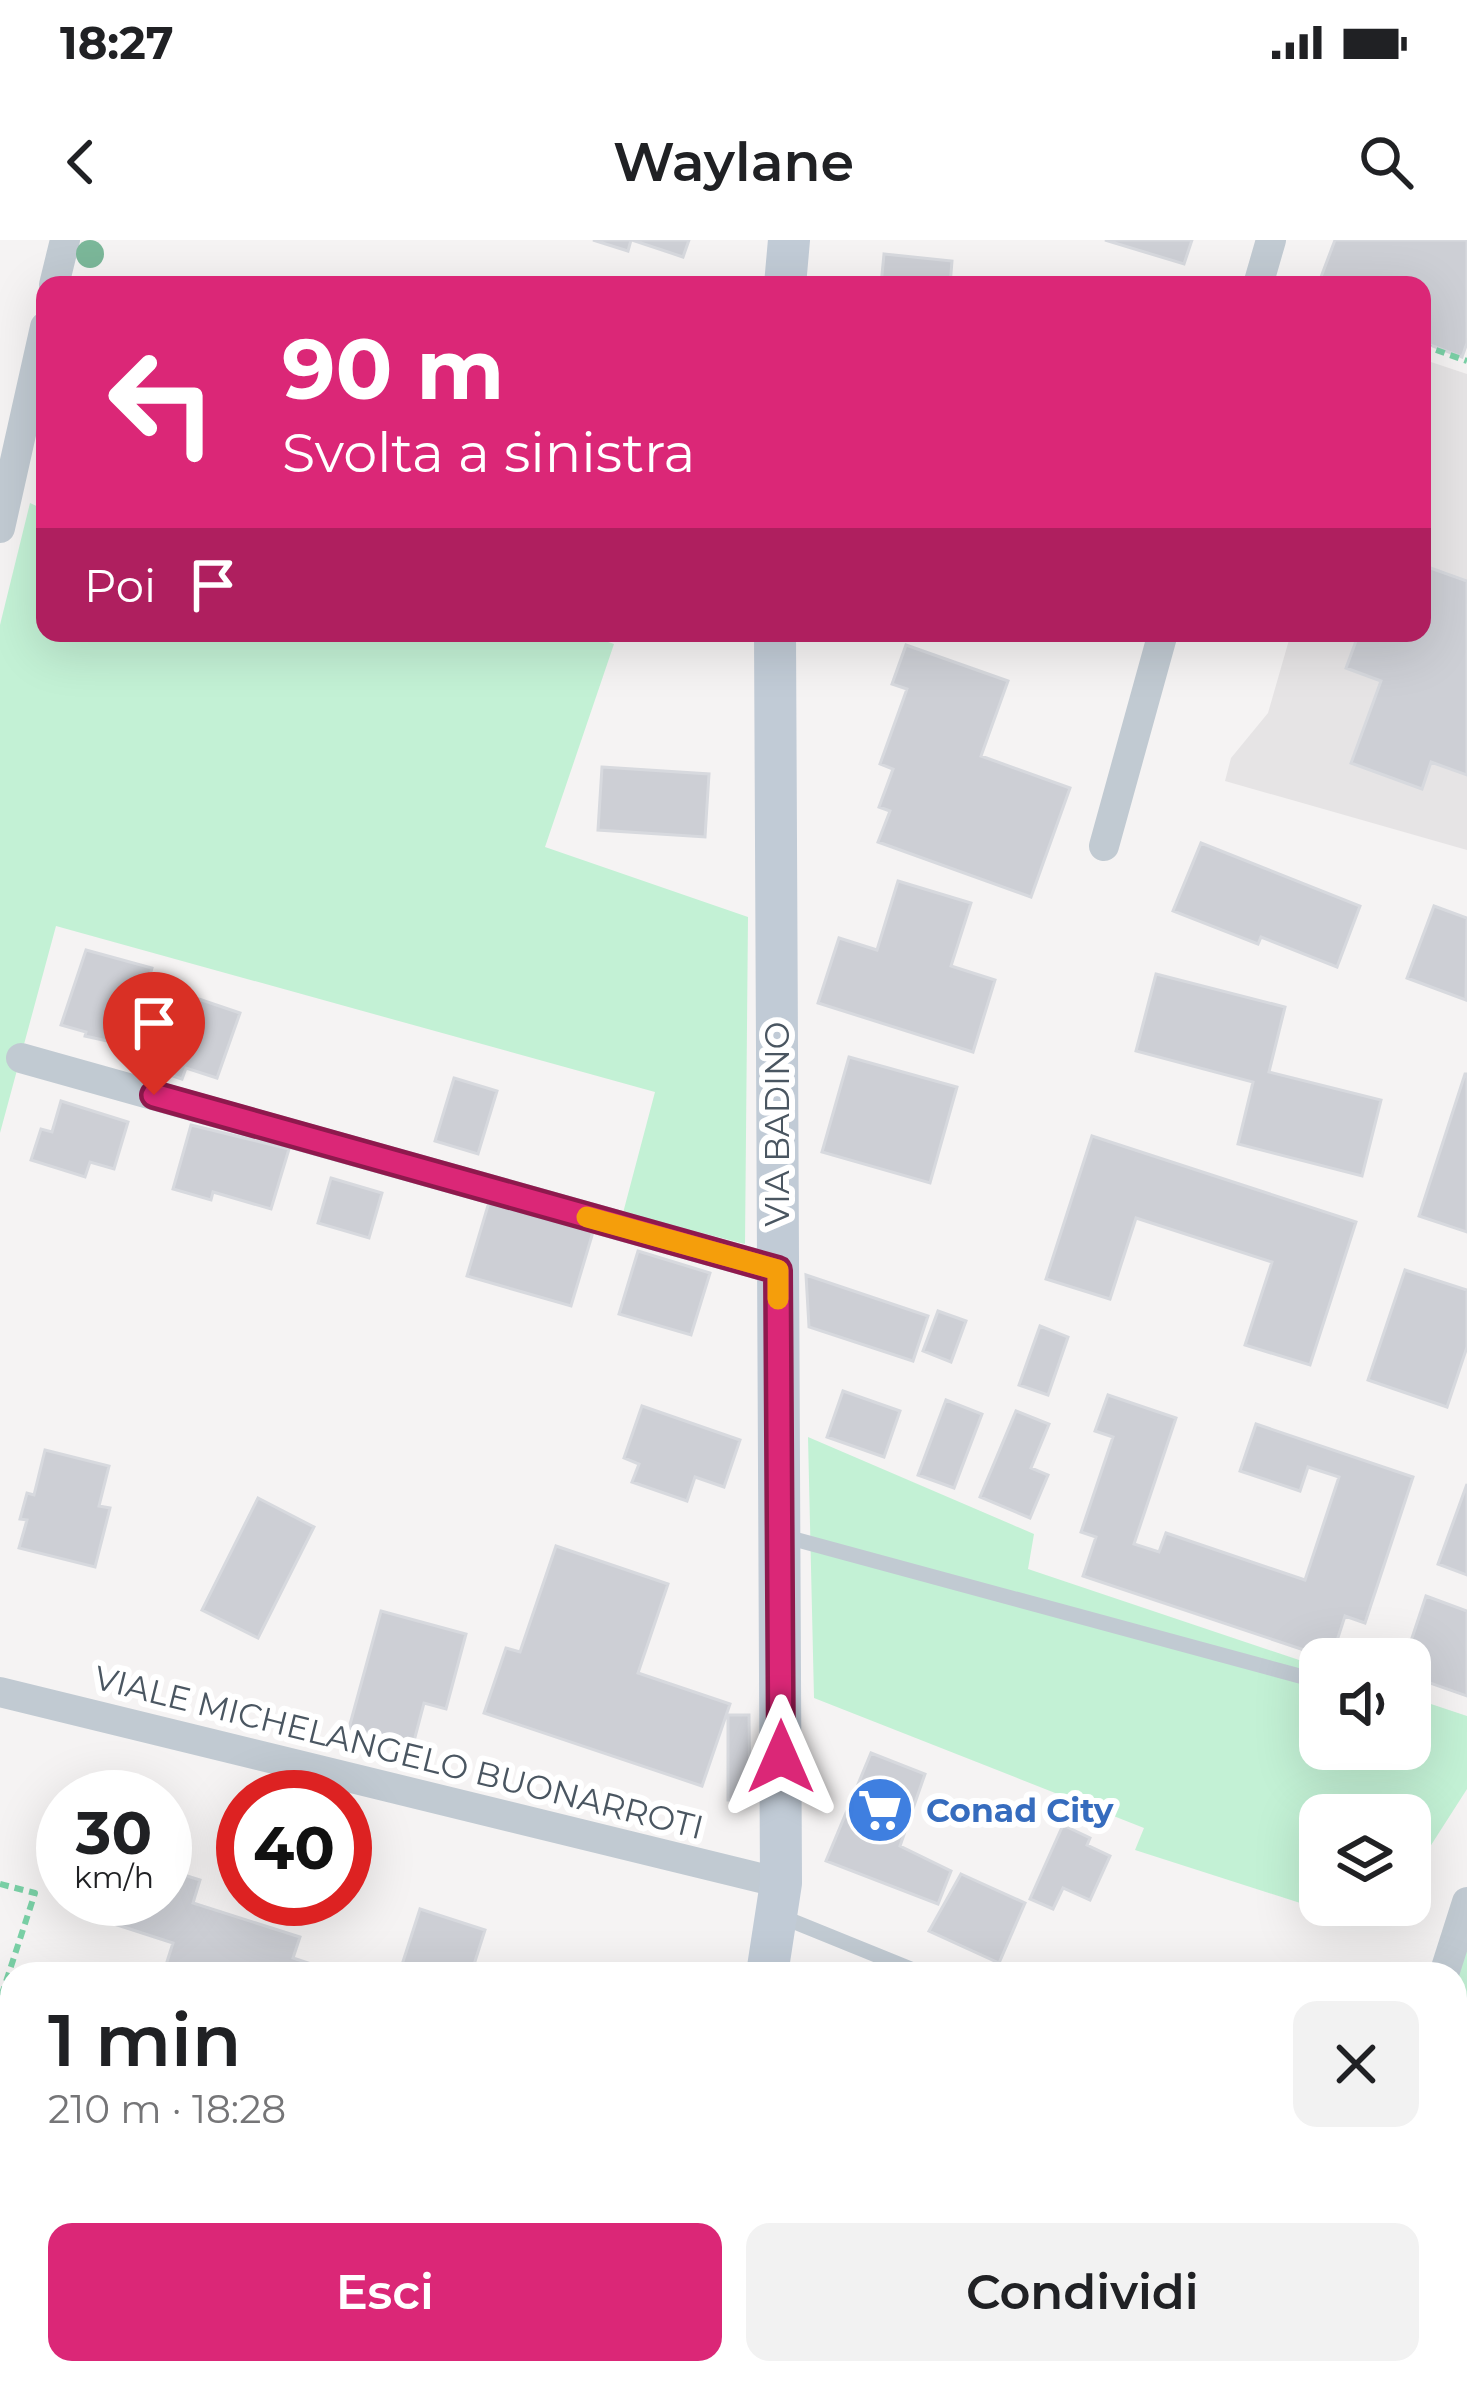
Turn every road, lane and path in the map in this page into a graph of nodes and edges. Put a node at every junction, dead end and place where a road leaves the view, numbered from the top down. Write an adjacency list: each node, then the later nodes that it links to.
1 (65, 240): 4 (street)
2 (789, 240): 5 (street)
3 (1271, 240): 6 (street)
4 (57, 276)
5 (785, 276)
6 (1261, 276)
7 (1431, 348): 8 (path)
8 (1467, 361)
9 (36, 367): 10 (street)
10 (0, 528)
11 (775, 642): 15 (street, VIA BADINO)
12 (1160, 642): 13 (street)
13 (1104, 846)
14 (21, 1058): 15 (street)
15 (778, 1270): 16 (street, VIA BADINO)
16 (780, 1535): 17 (lane); 20 (street, VIA BADINO)
17 (1299, 1676)
18 (0, 1692): 20 (street, VIALE MICHELANGELO BUONARROTI)
19 (0, 1884): 22 (path)
20 (779, 1899): 23 (street, VIA BADINO); 24 (lane)
21 (1467, 1903): 25 (street)
22 (12, 1962)
23 (769, 1962)
24 (900, 1962)
25 (1448, 1962)

